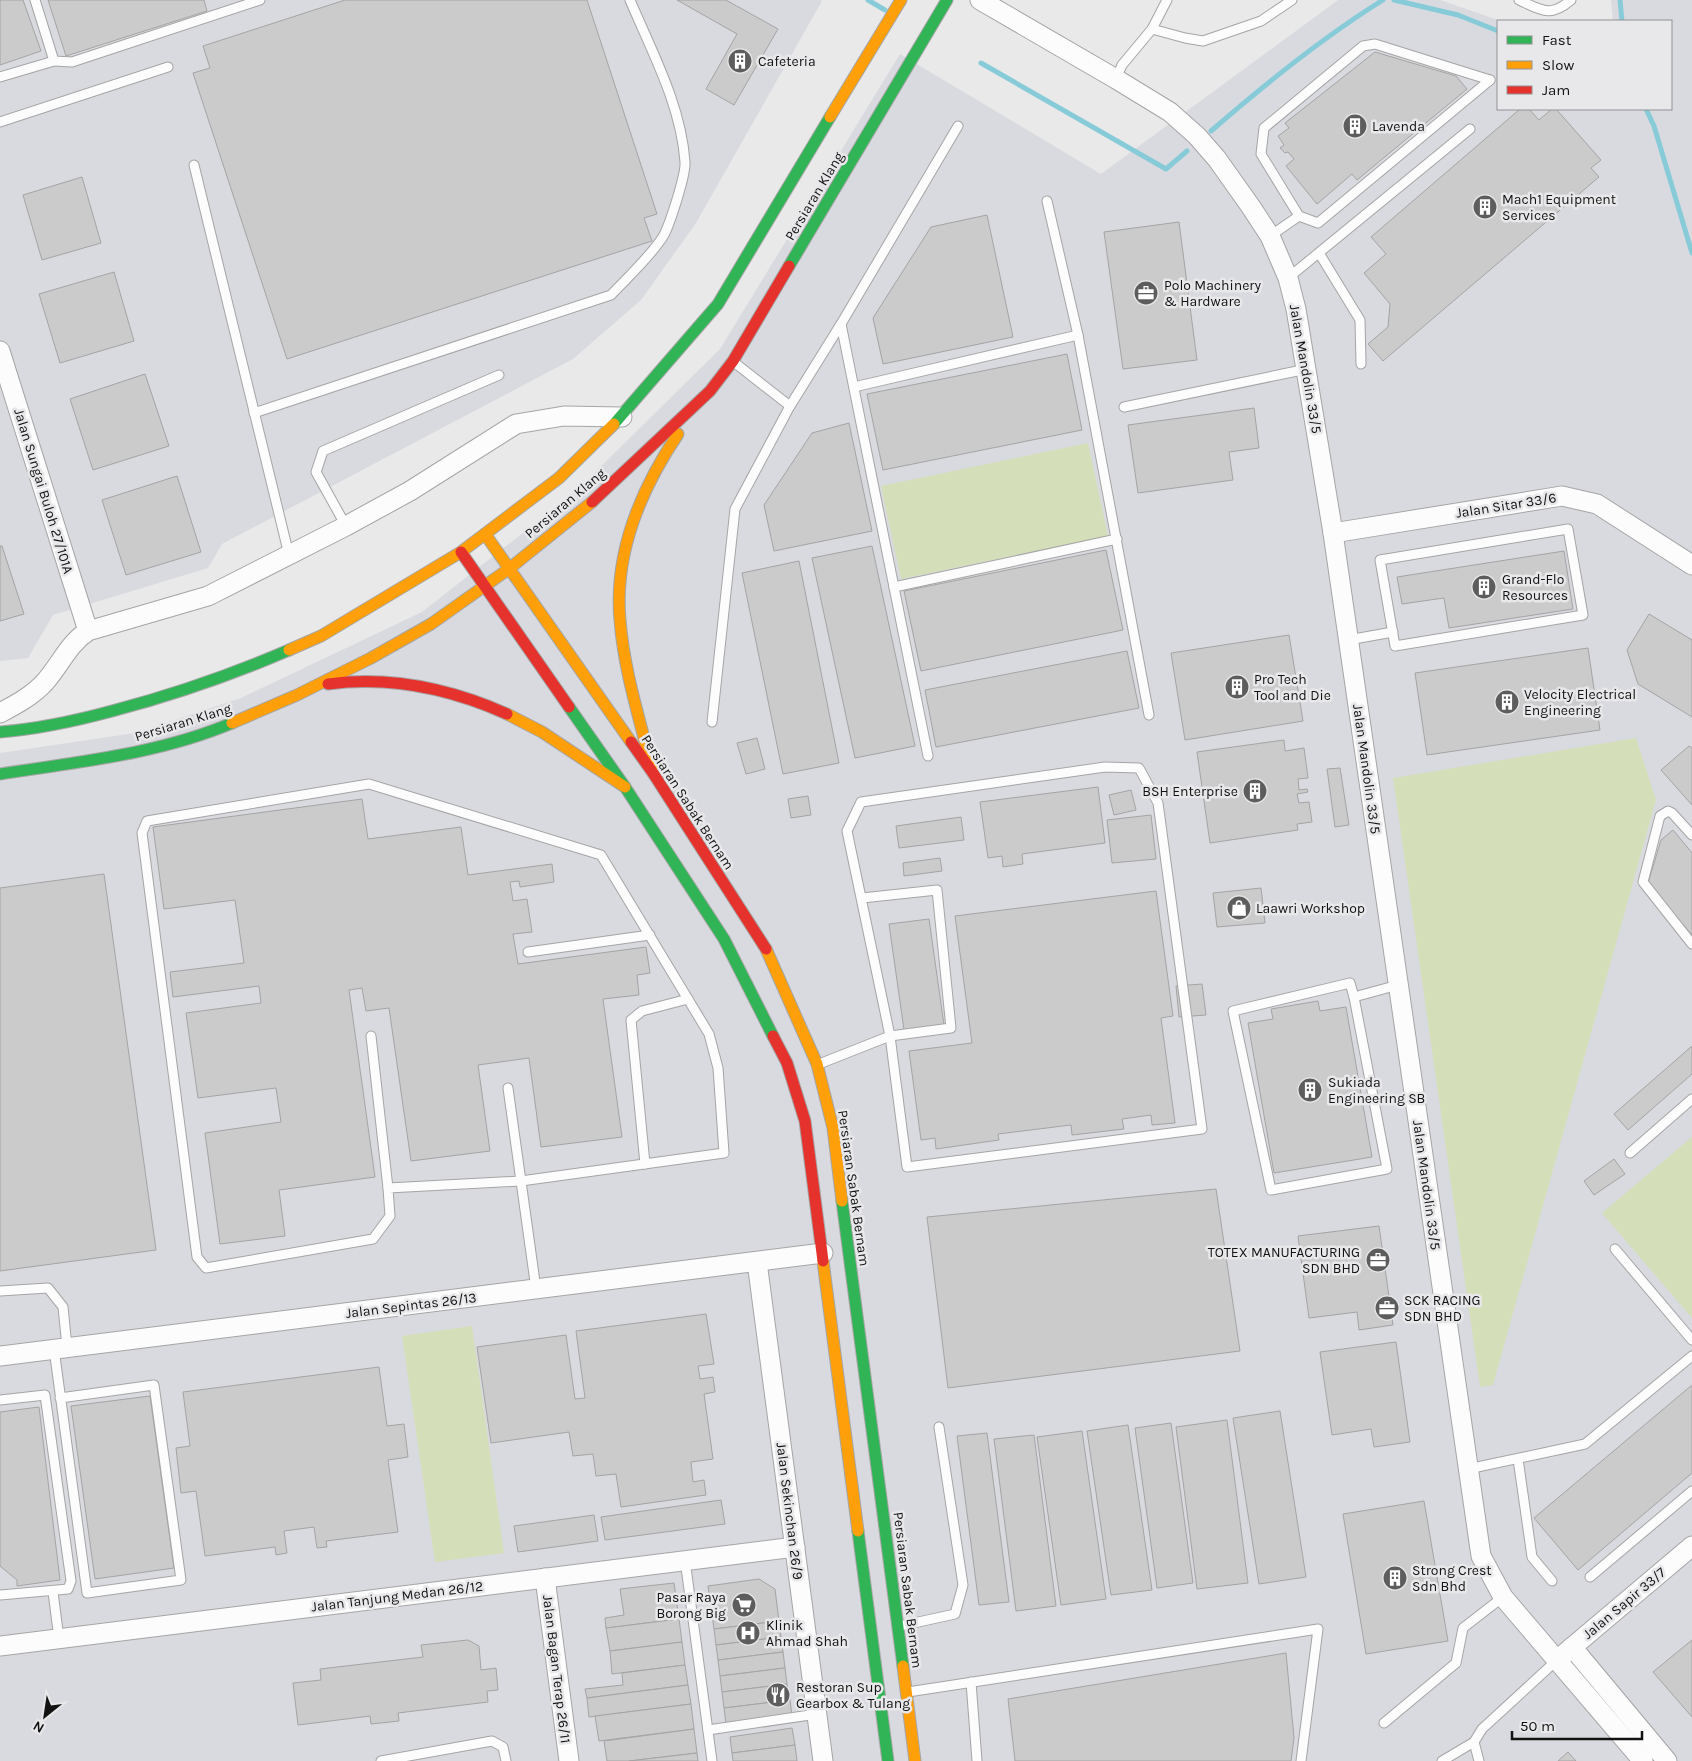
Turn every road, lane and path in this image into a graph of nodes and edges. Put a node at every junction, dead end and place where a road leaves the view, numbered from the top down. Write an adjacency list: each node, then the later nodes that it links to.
1 (34, 0): 12 (lane)
2 (260, 0): 12 (lane)
3 (630, 0): 36 (lane)
4 (900, 0): 37 (main road, Persiaran Klang)
5 (947, 0): 28 (main road, Persiaran Klang)
6 (980, 0): 15 (street, Jalan Mandolin 33/5)
7 (1167, 0): 11 (lane)
8 (1292, 0): 11 (lane)
9 (1519, 0): 10 (lane)
10 (1571, 0)
11 (1152, 29): 15 (lane)
12 (54, 61): 14 (lane)
13 (168, 67): 16 (lane)
14 (0, 77)
15 (1116, 79): 22 (street, Jalan Mandolin 33/5)
16 (0, 122)
17 (958, 126): 25 (lane)
18 (1470, 130): 23 (lane)
19 (194, 165): 36 (lane)
20 (1047, 200): 26 (lane)
21 (1298, 216): 21 (lane); 22 (lane)
22 (1270, 236): 24 (street, Jalan Mandolin 33/5)
23 (1319, 253): 24 (lane); 29 (lane)
24 (1288, 278): 30 (street, Jalan Mandolin 33/5)
25 (841, 324): 32 (lane); 34 (lane)
26 (1078, 335): 32 (lane); 41 (lane)
27 (0, 351): 48 (street, Jalan Sungai Buloh 27/101A)
28 (733, 361): 33 (main road, Persiaran Klang); 34 (lane)
29 (1361, 364)
30 (1307, 369): 35 (lane); 39 (street, Jalan Mandolin 33/5)
31 (499, 375): 38 (lane)
32 (854, 387): 47 (lane)
33 (710, 391): 45 (main road, Persiaran Klang); 57 (main road)
34 (790, 406): 54 (lane)
35 (1124, 407)
36 (254, 413): 43 (lane)
37 (622, 417): 38 (street); 40 (main road, Persiaran Klang)
38 (346, 526): 43 (street)
39 (1333, 533): 44 (street, Jalan Sitar 33/6); 50 (street, Jalan Mandolin 33/5)
40 (484, 534): 42 (main road, Persiaran Klang); 45 (main road, Persiaran Sabak Bernam)
41 (1117, 539): 47 (lane); 53 (lane)
42 (461, 552): 46 (main road); 55 (main road, Persiaran Klang)
43 (289, 555): 48 (street)
44 (1692, 565)
45 (510, 568): 46 (main road, Persiaran Klang); 57 (main road, Persiaran Sabak Bernam)
46 (486, 586): 51 (main road, Persiaran Klang); 59 (main road)
47 (894, 587): 56 (lane)
48 (88, 630): 52 (street)
49 (1393, 632): 49 (lane); 50 (lane)
50 (1348, 640): 65 (street, Jalan Mandolin 33/5)
51 (313, 687): 58 (main road, Persiaran Klang); 59 (main road)
52 (0, 713)
53 (1149, 715)
54 (712, 722)
55 (0, 732)
56 (928, 756)
57 (653, 773): 70 (main road, Persiaran Sabak Bernam)
58 (0, 774)
59 (625, 787): 78 (main road)
60 (1692, 835): 63 (lane)
61 (862, 898): 69 (lane); 69 (lane); 69 (lane)
62 (650, 936): 64 (lane); 67 (lane); 76 (lane)
63 (1692, 944)
64 (528, 952)
65 (1398, 985): 66 (lane); 90 (street, Jalan Mandolin 33/5)
66 (1354, 997): 66 (lane)
67 (688, 999): 74 (lane); 74 (lane)
68 (371, 1036): 76 (lane)
69 (890, 1036): 70 (lane)
70 (817, 1064): 101 (main road, Persiaran Sabak Bernam)
71 (508, 1088): 75 (lane)
72 (1692, 1099): 73 (lane)
73 (1630, 1153)
74 (645, 1164): 75 (lane)
75 (521, 1180): 76 (lane); 80 (lane)
76 (388, 1188)
77 (1615, 1249): 82 (lane)
78 (823, 1254): 79 (street, Jalan Sepintas 26/13); 117 (main road)
79 (757, 1262): 80 (street, Jalan Sepintas 26/13); 93 (street, Jalan Sekinchan 26/9)
80 (536, 1289): 83 (street, Jalan Sepintas 26/13)
81 (0, 1291): 83 (lane)
82 (1692, 1340)
83 (61, 1348): 84 (street, Jalan Sepintas 26/13); 86 (lane)
84 (0, 1356)
85 (1692, 1356): 89 (lane)
86 (60, 1398): 86 (lane)
87 (0, 1400): 98 (lane)
88 (939, 1427): 101 (lane)
89 (1518, 1459): 90 (lane); 97 (lane)
90 (1468, 1469): 100 (street, Jalan Mandolin 33/5)
91 (1692, 1491): 95 (lane)
92 (1692, 1546): 104 (street, Jalan Sapir 33/7)
93 (795, 1547): 94 (street, Jalan Tanjung Medan 26/12); 108 (street, Jalan Sekinchan 26/9)
94 (686, 1560): 96 (street, Jalan Tanjung Medan 26/12); 110 (lane)
95 (1590, 1577)
96 (545, 1578): 102 (street, Jalan Tanjung Medan 26/12); 114 (street, Jalan Bagan Terap 26/11)
97 (1552, 1581)
98 (53, 1592): 99 (lane); 102 (lane)
99 (0, 1595)
100 (1503, 1597): 105 (street, Jalan Mandolin 33/5); 109 (lane)
101 (897, 1626): 107 (main road, Persiaran Sabak Bernam)
102 (59, 1639): 103 (street, Jalan Tanjung Medan 26/12)
103 (0, 1646)
104 (1572, 1647): 105 (street, Jalan Sapir 33/7); 124 (street)
105 (1557, 1660): 111 (lane); 123 (street, Jalan Mandolin 33/5)
106 (971, 1682): 107 (lane); 119 (lane); 120 (lane)
107 (906, 1692): 118 (main road, Persiaran Sabak Bernam)
108 (817, 1714): 110 (lane); 116 (street, Jalan Sekinchan 26/9)
109 (1384, 1723)
110 (708, 1730): 115 (lane)
111 (1474, 1742): 121 (lane); 122 (lane)
112 (381, 1761): 113 (lane)
113 (506, 1761)
114 (570, 1761)
115 (712, 1761)
116 (823, 1761)
117 (888, 1761)
118 (915, 1761)
119 (977, 1761)
120 (1301, 1761)
121 (1442, 1761)
122 (1480, 1761)
123 (1642, 1761)
124 (1667, 1761)

